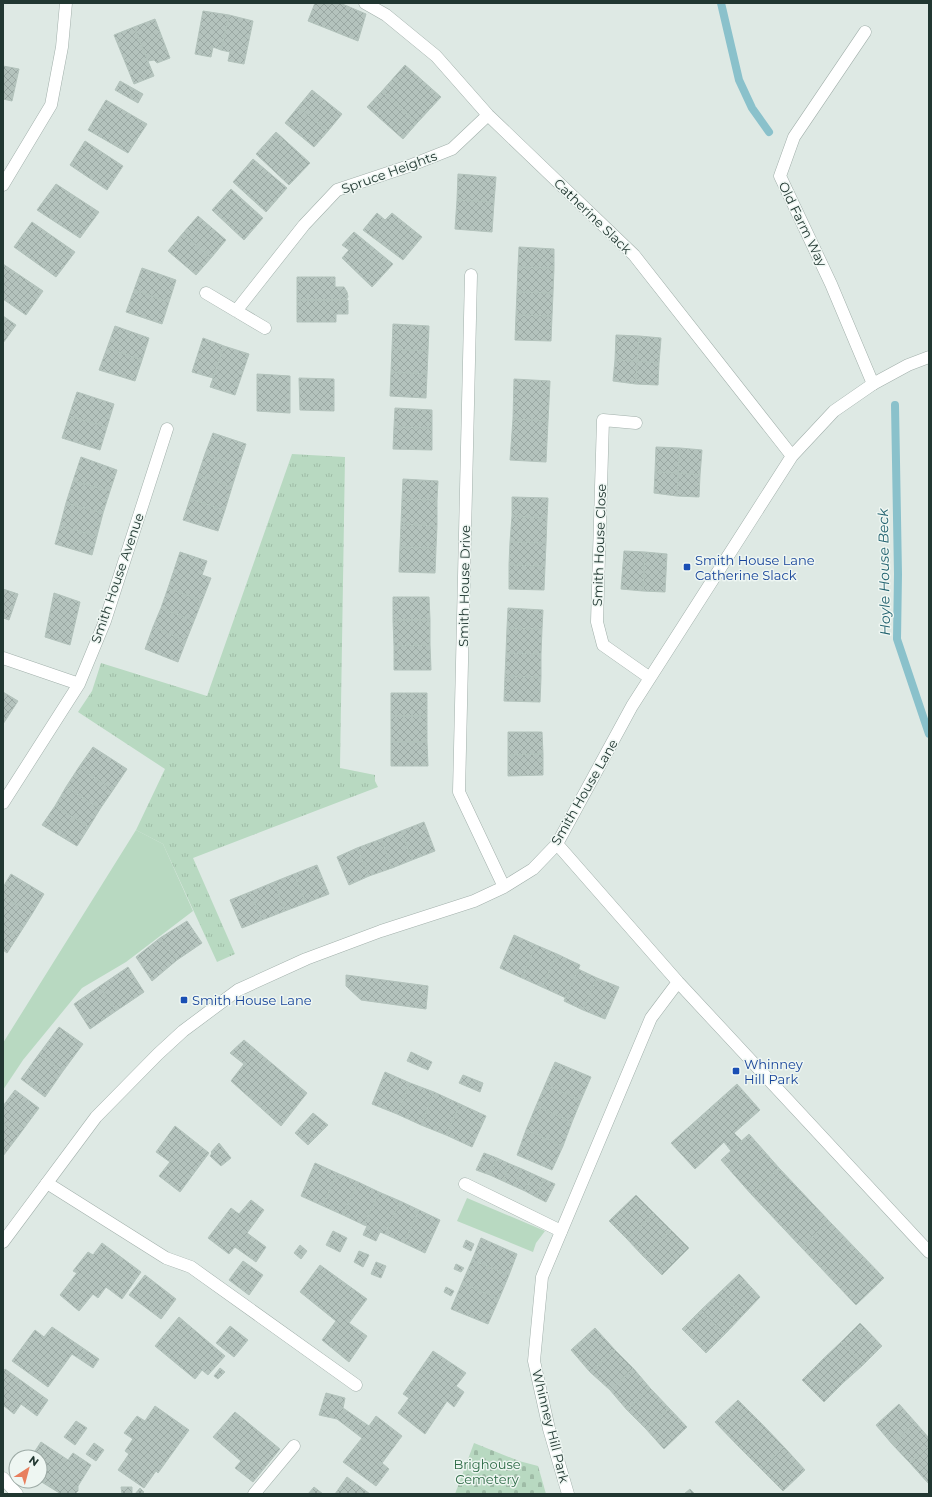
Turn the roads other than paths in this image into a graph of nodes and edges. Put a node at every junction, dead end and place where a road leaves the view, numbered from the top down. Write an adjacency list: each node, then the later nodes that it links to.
1 (66, 3): 5 (street)
2 (365, 3): 4 (street, Catherine Slack)
3 (865, 32): 11 (street, Old Farm Way)
4 (488, 115): 8 (street, Spruce Heights); 14 (street, Catherine Slack)
5 (3, 185)
6 (471, 275): 20 (street, Smith House Drive)
7 (206, 293): 8 (street)
8 (236, 311): 9 (street)
9 (265, 328)
10 (929, 357): 11 (street, Smith House Lane)
11 (873, 384): 14 (street, Smith House Lane)
12 (636, 423): 16 (street, Smith House Close)
13 (167, 429): 17 (street, Smith House Avenue)
14 (792, 456): 16 (street, Smith House Lane)
15 (3, 658): 17 (street)
16 (650, 678): 19 (street, Smith House Lane)
17 (78, 684): 18 (street, Smith House Avenue)
18 (3, 803)
19 (557, 844): 20 (street, Smith House Lane); 21 (street)
20 (504, 887): 22 (street, Smith House Lane)
21 (678, 982): 24 (street, Whinney Hill Park); 26 (street)
22 (47, 1183): 25 (street, Smith House Lane); 27 (street)
23 (465, 1184): 24 (street)
24 (561, 1231): 32 (street, Whinney Hill Park)
25 (3, 1242)
26 (929, 1252)
27 (356, 1385)
28 (294, 1446): 31 (street)
29 (3, 1478): 30 (street)
30 (17, 1494)
31 (254, 1494)
32 (568, 1494)

